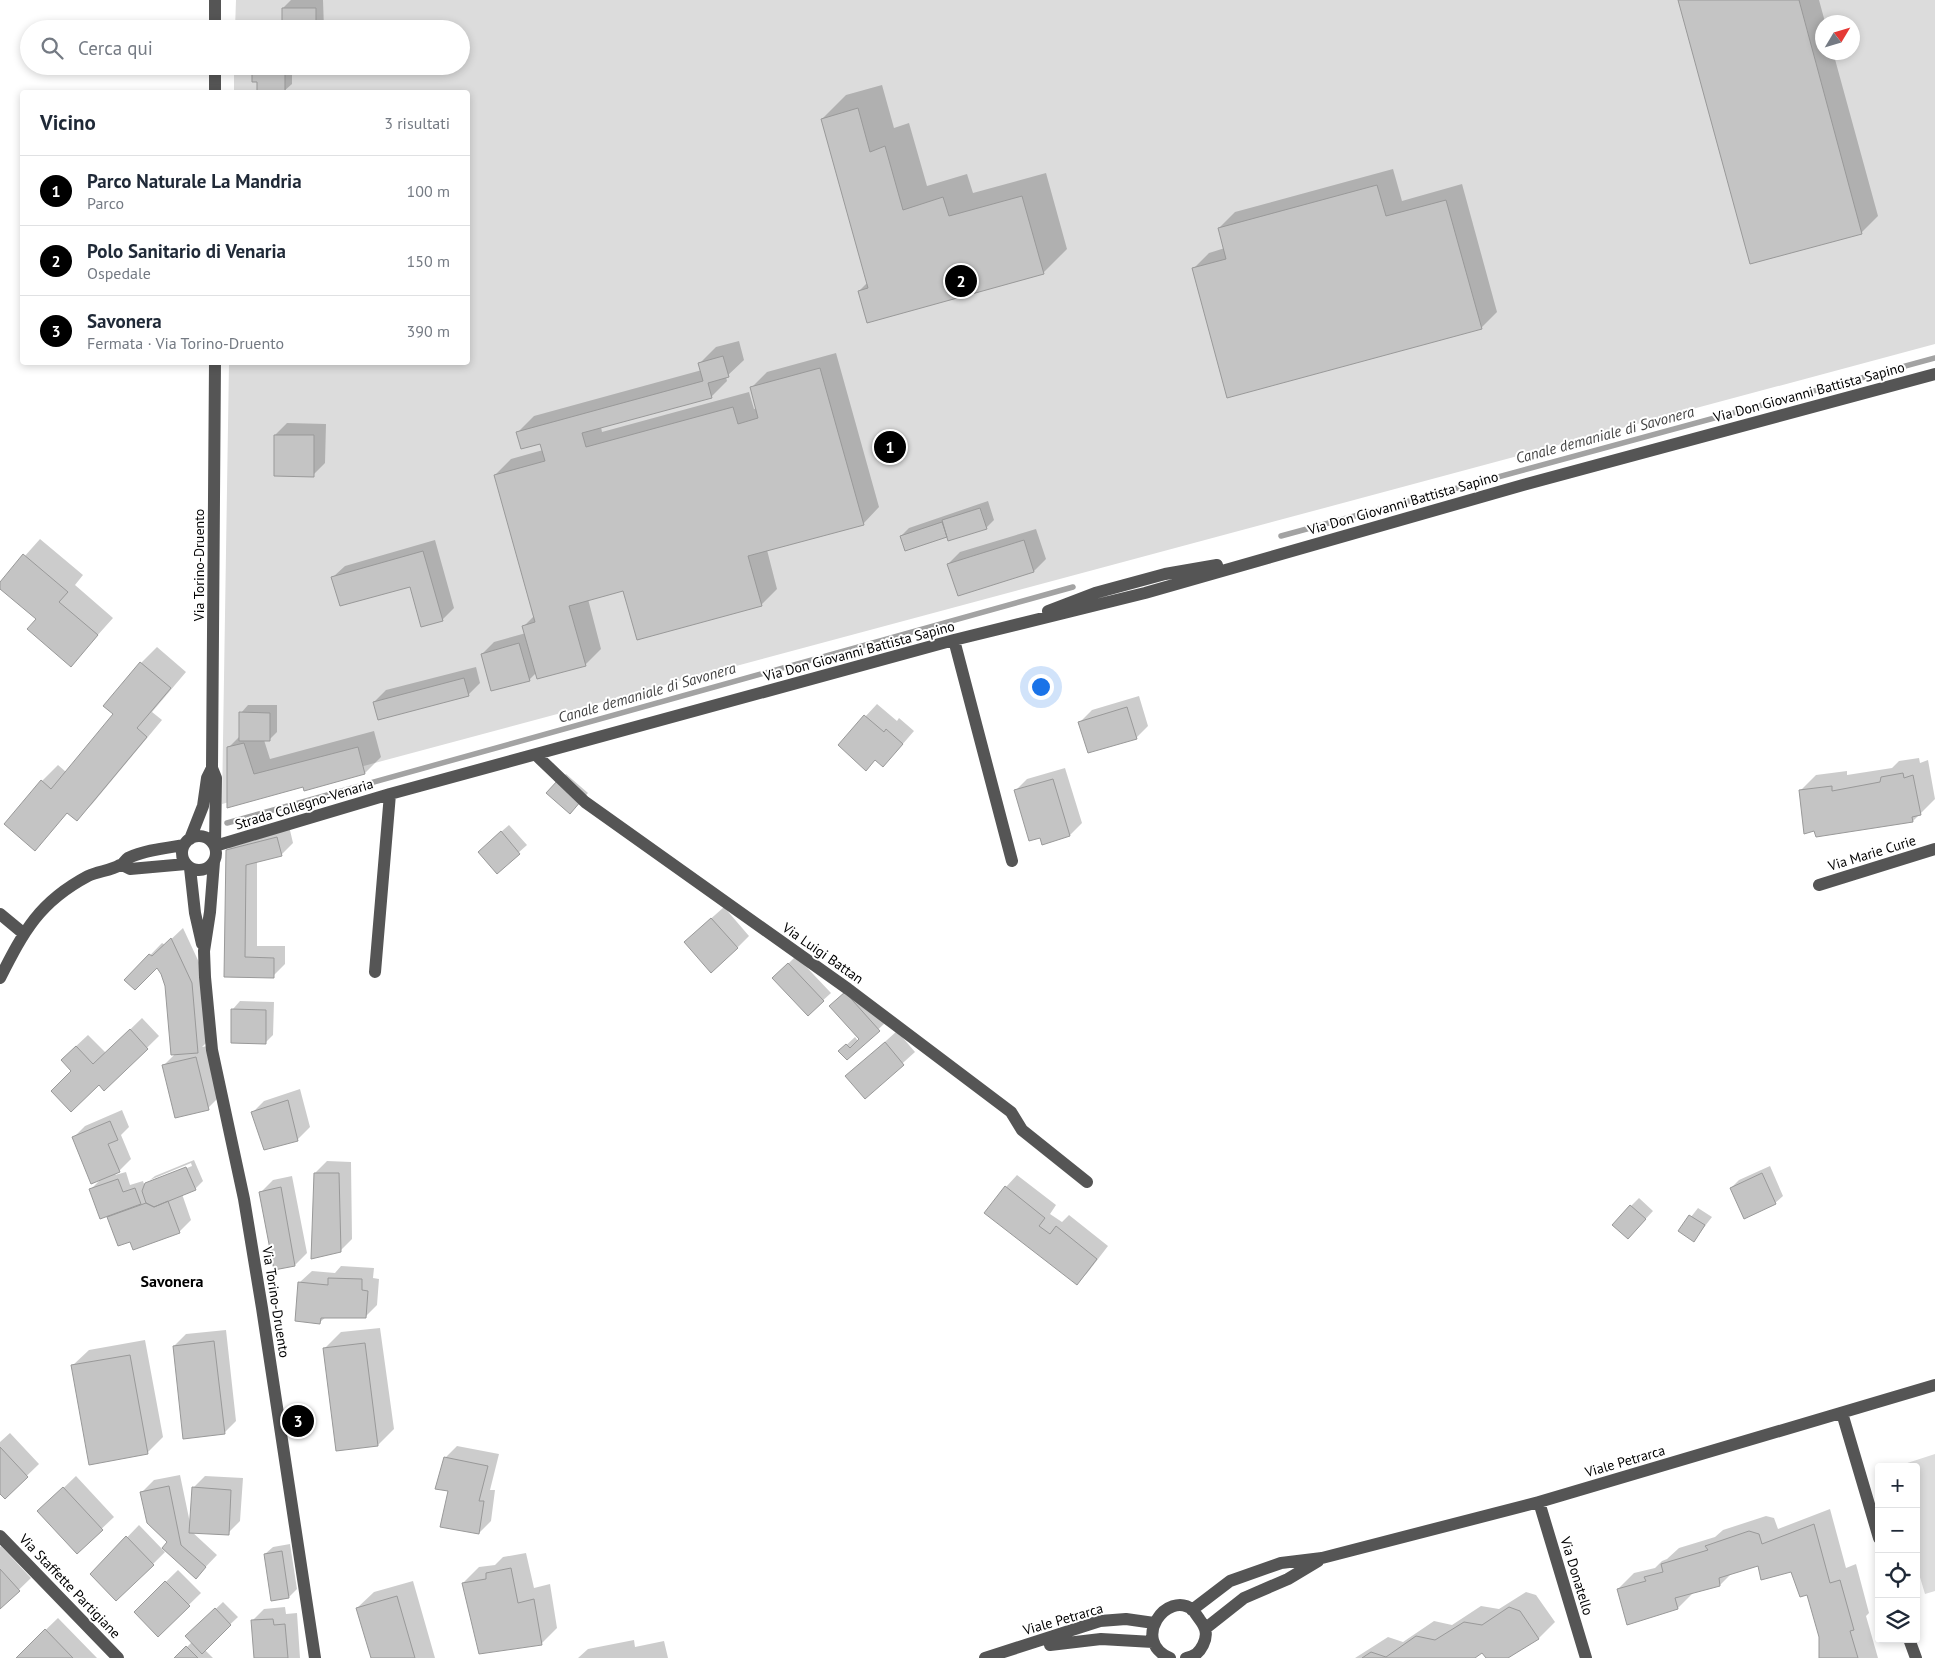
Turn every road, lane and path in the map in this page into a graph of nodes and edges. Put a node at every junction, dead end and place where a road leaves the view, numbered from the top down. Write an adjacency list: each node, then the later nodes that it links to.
1 (215, 0): 2 (street)
2 (215, 20)
3 (215, 75): 4 (street)
4 (215, 90)
5 (215, 365): 11 (street, Via Torino-Druento)
6 (1935, 374): 7 (street, Via Don Giovanni Battista Sapino)
7 (1286, 553): 8 (street, Via Don Giovanni Battista Sapino); 8 (street, Via Don Giovanni Battista Sapino)
8 (1006, 627): 9 (street, Via Don Giovanni Battista Sapino)
9 (954, 640): 10 (street, Via Don Giovanni Battista Sapino); 16 (street)
10 (536, 755): 12 (street, Via Don Giovanni Battista Sapino); 26 (street, Via Luigi Battan)
11 (212, 768): 13 (street, Via Torino-Druento); 14 (street, Via Torino-Druento)
12 (396, 792): 14 (street, Strada Collegno-Venaria); 24 (street)
13 (187, 842): 14 (street); 18 (street); 19 (street)
14 (215, 846): 17 (street)
15 (1935, 849): 20 (street, Via Marie Curie)
16 (1012, 861)
17 (214, 862): 19 (street); 23 (street, Via Torino-Druento)
18 (122, 865): 19 (street); 22 (street)
19 (188, 866): 23 (street, Via Torino-Druento)
20 (1818, 885)
21 (0, 914): 22 (street)
22 (23, 933): 25 (street)
23 (204, 951): 41 (street, Via Torino-Druento)
24 (374, 972)
25 (0, 978)
26 (1088, 1182)
27 (1935, 1385): 28 (street, Viale Petrarca)
28 (1842, 1413): 29 (street, Viale Petrarca); 30 (street)
29 (1538, 1502): 32 (street, Viale Petrarca); 44 (street, Via Donatello)
30 (1875, 1524)
31 (0, 1536): 40 (street, Via Staffette Partigiane)
32 (1322, 1558): 33 (street, Viale Petrarca); 35 (street, Viale Petrarca)
33 (1192, 1610): 34 (street); 35 (street)
34 (1154, 1623): 36 (street); 38 (street, Viale Petrarca)
35 (1206, 1628): 39 (street)
36 (1153, 1642): 38 (street, Viale Petrarca); 43 (street)
37 (1911, 1643): 45 (street)
38 (1010, 1651): 42 (street, Viale Petrarca)
39 (1193, 1657)
40 (118, 1658)
41 (315, 1658)
42 (986, 1658)
43 (1170, 1658)
44 (1586, 1658)
45 (1916, 1658)

